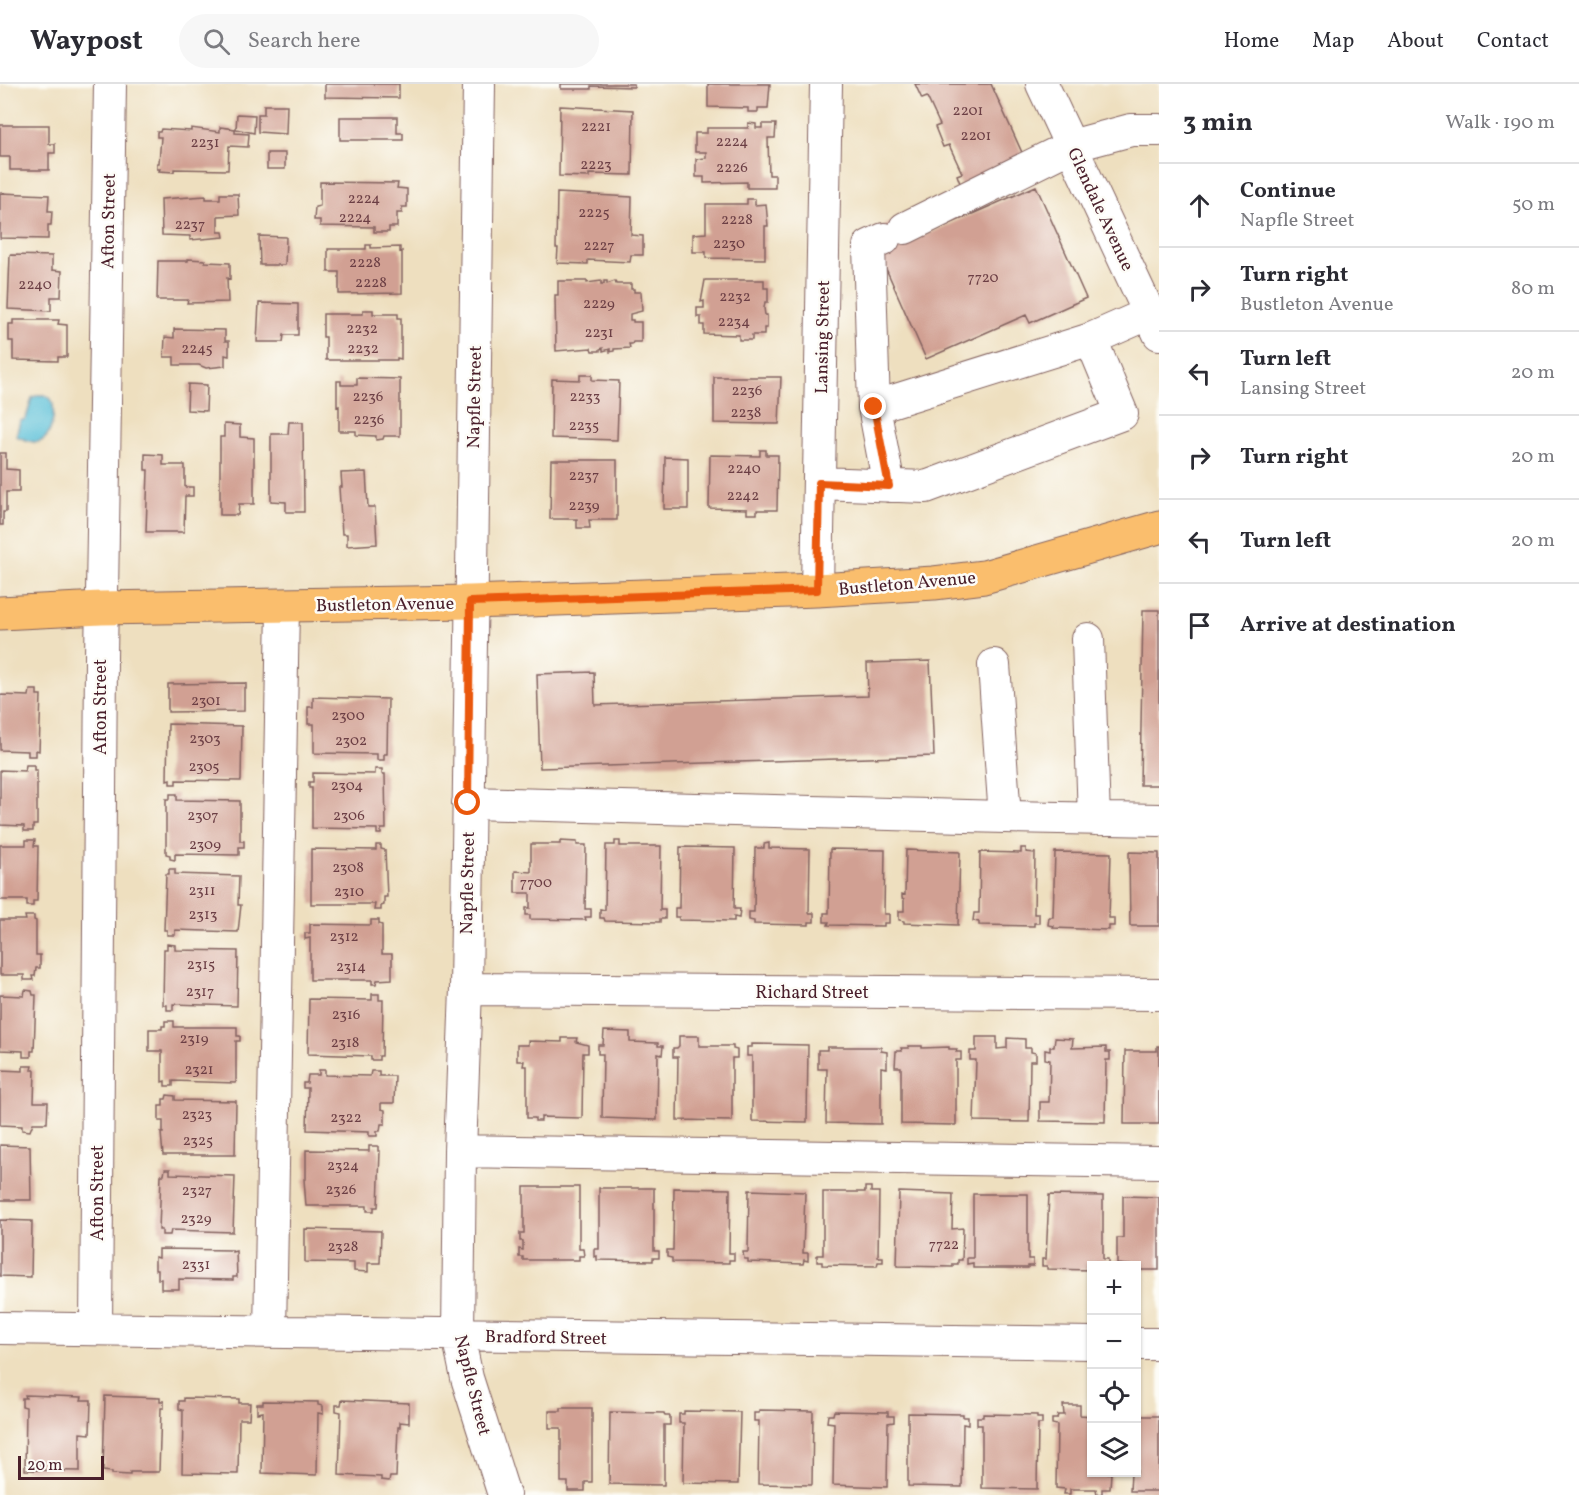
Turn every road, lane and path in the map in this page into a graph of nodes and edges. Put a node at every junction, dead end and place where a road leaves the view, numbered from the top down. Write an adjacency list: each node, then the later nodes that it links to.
1 (110, 84): 16 (street, Afton Street)
2 (479, 84): 14 (street, Napfle Street)
3 (826, 84): 10 (street, Lansing Street)
4 (1042, 84): 6 (street, Glendale Avenue)
5 (1159, 130): 6 (street)
6 (1071, 146): 7 (street, Glendale Avenue); 9 (street)
7 (1154, 324): 8 (street)
8 (1091, 339): 9 (street); 11 (street)
9 (874, 407): 11 (street)
10 (819, 483): 11 (street); 13 (street, Lansing Street)
11 (889, 486)
12 (1159, 527): 13 (main road, Bustleton Avenue)
13 (817, 590): 14 (main road, Bustleton Avenue)
14 (470, 602): 15 (main road, Bustleton Avenue); 20 (street, Napfle Street)
15 (283, 606): 16 (main road, Bustleton Avenue); 30 (street)
16 (101, 608): 17 (main road, Bustleton Avenue); 29 (street, Afton Street)
17 (0, 613)
18 (1088, 639): 22 (street)
19 (994, 665): 21 (street)
20 (468, 803): 21 (street); 24 (street, Napfle Street)
21 (1005, 817): 22 (street)
22 (1094, 819): 23 (street)
23 (1159, 820)
24 (466, 989): 25 (street, Richard Street); 26 (street, Napfle Street)
25 (1159, 994)
26 (460, 1152): 27 (street); 31 (street, Napfle Street)
27 (1159, 1162)
28 (0, 1328): 29 (street, Bradford Street)
29 (96, 1329): 30 (street, Bradford Street)
30 (270, 1332): 31 (street, Bradford Street)
31 (458, 1335): 32 (street, Bradford Street); 35 (street, Napfle Street)
32 (1087, 1343)
33 (1141, 1344): 34 (street)
34 (1159, 1344)
35 (504, 1495)

